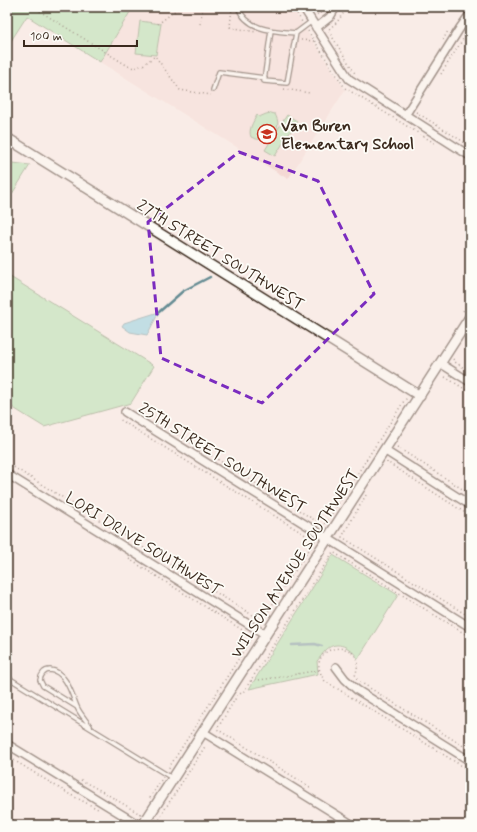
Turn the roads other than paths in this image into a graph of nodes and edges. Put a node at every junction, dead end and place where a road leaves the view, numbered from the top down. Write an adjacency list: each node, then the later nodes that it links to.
1 (238, 7): 6 (lane)
2 (303, 7): 5 (street)
3 (336, 7): 5 (street)
4 (470, 14): 10 (street)
5 (314, 24): 7 (lane); 10 (street)
6 (271, 30): 7 (lane); 8 (lane)
7 (296, 33): 8 (lane)
8 (265, 78): 9 (lane)
9 (213, 90)
10 (406, 114): 12 (street)
11 (7, 138): 16 (main road, 27TH STREET SOUTHWEST)
12 (470, 156)
13 (466, 316): 14 (main road, WILSON AVENUE SOUTHWEST)
14 (440, 363): 15 (street); 16 (main road, WILSON AVENUE SOUTHWEST)
15 (470, 382)
16 (416, 393): 18 (main road, WILSON AVENUE SOUTHWEST)
17 (125, 412): 21 (street, 25TH STREET SOUTHWEST)
18 (384, 450): 20 (street); 21 (main road, WILSON AVENUE SOUTHWEST)
19 (7, 474): 23 (street, LORI DRIVE SOUTHWEST)
20 (470, 505)
21 (328, 539): 22 (street, 25TH STREET SOUTHWEST); 23 (main road, WILSON AVENUE SOUTHWEST)
22 (470, 627)
23 (266, 635): 28 (main road, WILSON AVENUE SOUTHWEST)
24 (336, 667): 30 (street)
25 (7, 677): 27 (lane)
26 (77, 707): 26 (lane); 27 (lane)
27 (92, 728): 31 (lane)
28 (204, 732): 31 (main road, WILSON AVENUE SOUTHWEST); 34 (street)
29 (7, 744): 32 (street)
30 (470, 761)
31 (169, 776): 33 (main road, WILSON AVENUE SOUTHWEST)
32 (139, 825)
33 (143, 825)
34 (353, 825)

